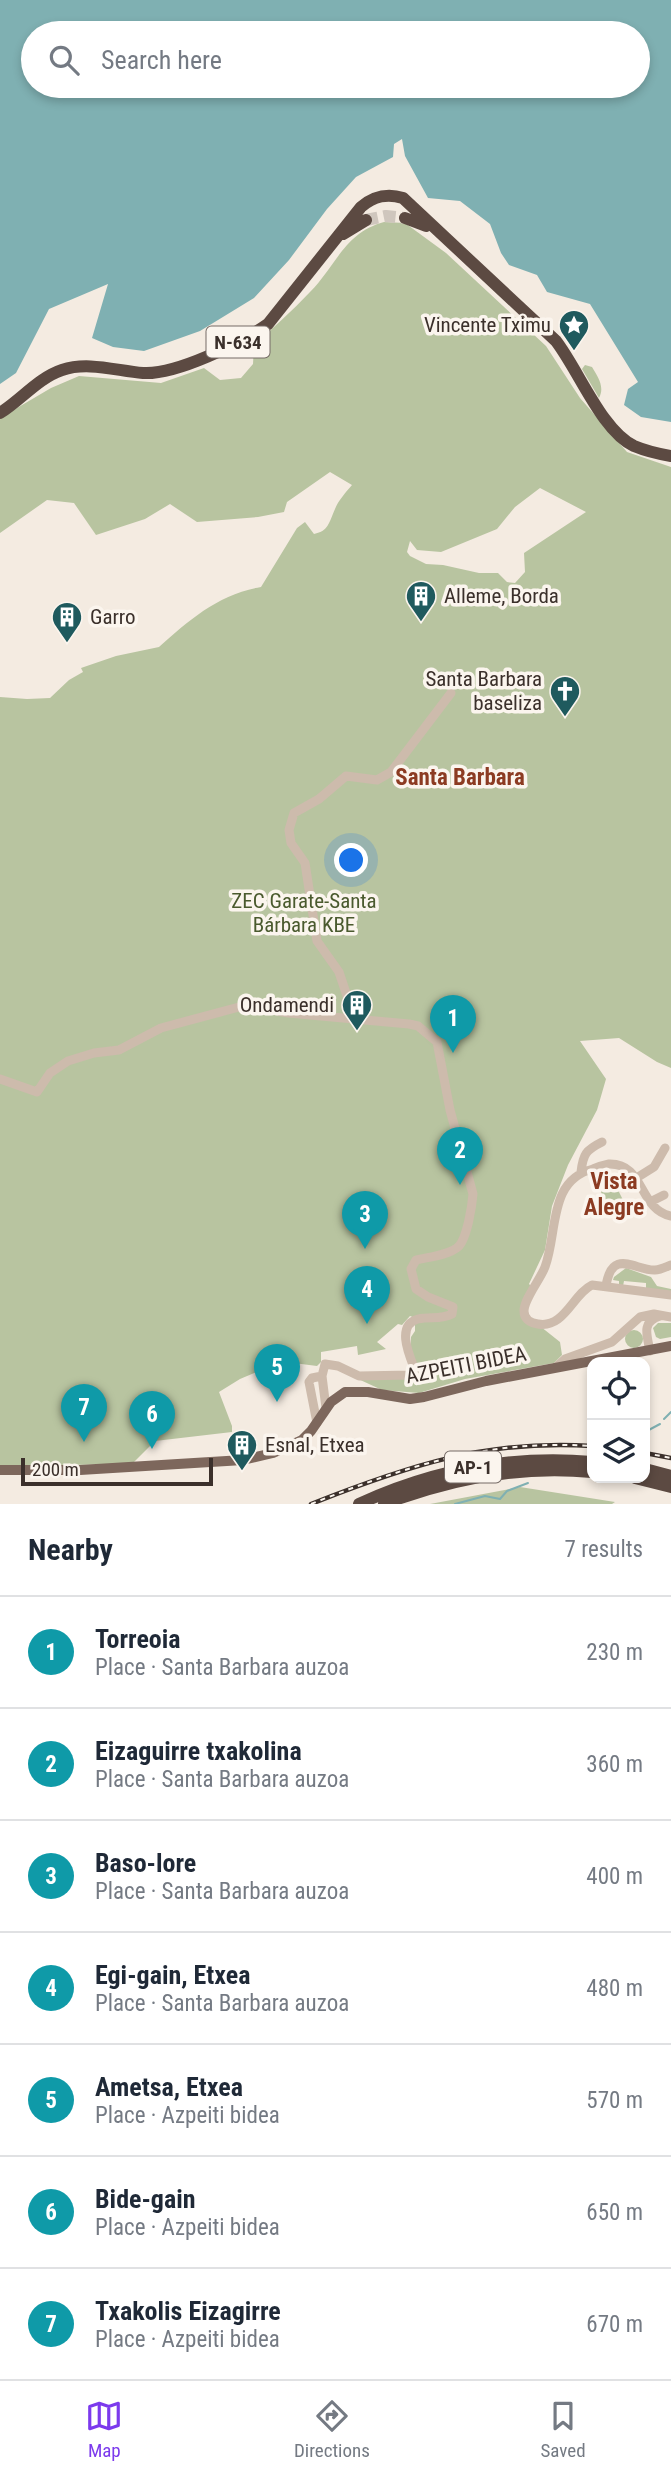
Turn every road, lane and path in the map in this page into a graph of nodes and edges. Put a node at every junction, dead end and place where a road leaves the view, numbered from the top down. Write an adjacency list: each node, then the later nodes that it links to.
1 (405, 218): 3 (highway, N-634)
2 (366, 220): 4 (highway, N-634)
3 (442, 234): 4 (highway, N-634); 6 (highway, N-634)
4 (337, 239): 5 (highway, N-634)
5 (0, 413)
6 (671, 456)
7 (451, 693): 8 (street)
8 (354, 1017): 9 (street); 27 (street)
9 (0, 1079)
10 (602, 1142): 12 (street)
11 (664, 1148): 13 (street)
12 (581, 1172): 13 (street); 18 (street)
13 (638, 1177): 15 (street)
14 (664, 1195): 15 (street)
15 (650, 1202): 16 (street)
16 (671, 1216)
17 (671, 1265): 18 (street)
18 (606, 1286): 19 (street)
19 (671, 1295)
20 (666, 1316): 21 (street); 22 (street)
21 (625, 1332): 22 (street); 25 (street); 26 (street)
22 (645, 1333): 24 (street)
23 (671, 1346): 24 (main road, AZPEITI BIDEA)
24 (650, 1351): 25 (main road, AZPEITI BIDEA)
25 (637, 1354): 26 (main road, AZPEITI BIDEA)
26 (556, 1367): 29 (main road, AZPEITI BIDEA)
27 (322, 1376): 28 (street); 31 (street)
28 (325, 1387): 29 (street); 30 (street)
29 (343, 1394): 30 (main road)
30 (326, 1408): 31 (main road)
31 (317, 1423): 33 (main road)
32 (587, 1462): 39 (highway, AP-1)
33 (0, 1470)
34 (650, 1470): 36 (highway)
35 (587, 1472): 40 (highway, AP-1)
36 (671, 1476)
37 (650, 1482): 38 (highway)
38 (671, 1487)
39 (359, 1504)
40 (384, 1504)

